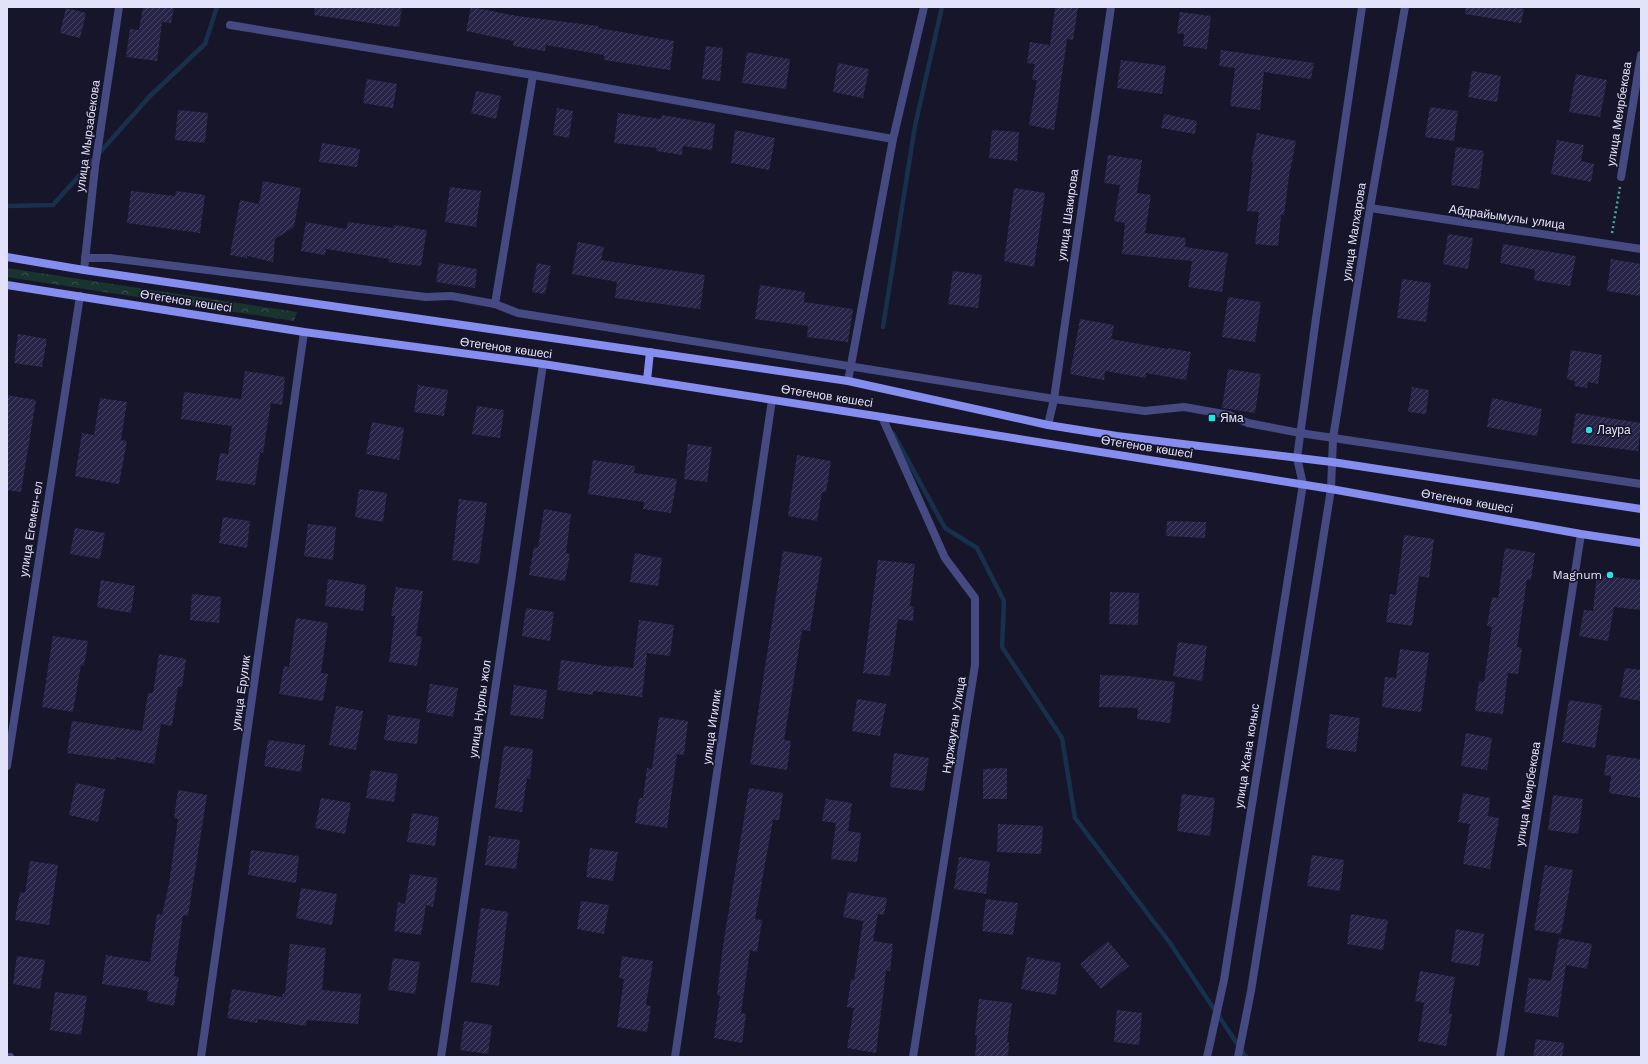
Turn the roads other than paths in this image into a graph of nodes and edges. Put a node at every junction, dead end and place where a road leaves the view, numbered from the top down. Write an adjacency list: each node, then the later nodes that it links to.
1 (119, 7): 14 (street, улица Мырзабекова)
2 (924, 7): 9 (street)
3 (1110, 7): 25 (street, улица Шакирова)
4 (1362, 7): 29 (street, улица Малхарова)
5 (1405, 7): 11 (street, улица Малхарова)
6 (230, 25): 8 (street)
7 (1641, 55): 10 (street, улица Меирбекова)
8 (533, 75): 9 (street); 18 (street)
9 (893, 139): 22 (street)
10 (1621, 177)
11 (1370, 208): 12 (street, Абдрайымулы улица); 30 (street, улица Малхарова)
12 (1641, 248)
13 (7, 257): 15 (main road, Өтегенов көшесі)
14 (85, 258): 15 (street, улица Мырзабекова); 18 (street)
15 (84, 270): 20 (main road, Өтегенов көшесі)
16 (7, 285): 17 (main road, Өтегенов көшесі)
17 (80, 296): 19 (main road, Өтегенов көшесі); 39 (street, улица Егемен-ел)
18 (495, 304): 22 (street)
19 (304, 332): 21 (main road, Өтегенов көшесі); 42 (street, улица Ерулик)
20 (650, 352): 23 (main road); 24 (main road, Өтегенов көшесі)
21 (543, 364): 23 (main road, Өтегенов көшесі); 43 (street, улица Нурлы жол)
22 (851, 365): 24 (street); 25 (street)
23 (647, 380): 26 (main road, Өтегенов көшесі)
24 (848, 381): 28 (main road, Өтегенов көшесі)
25 (1054, 399): 28 (street, улица Шакирова); 29 (street)
26 (772, 400): 27 (main road, Өтегенов көшесі); 44 (street, улица Игилик)
27 (882, 416): 33 (main road, Өтегенов көшесі); 45 (street, Нұржауған Улица)
28 (1048, 425): 31 (main road, Өтегенов көшесі)
29 (1300, 433): 30 (street); 31 (street, улица Малхарова)
30 (1333, 438): 32 (street, улица Малхарова); 34 (street)
31 (1297, 458): 32 (main road, Өтегенов көшесі); 33 (street, улица Жана коныс)
32 (1332, 462): 35 (street); 36 (main road, Өтегенов көшесі)
33 (1303, 484): 35 (main road, Өтегенов көшесі); 46 (street, улица Жана коныс)
34 (1641, 484)
35 (1331, 489): 37 (main road, Өтегенов көшесі); 47 (street)
36 (1641, 509)
37 (1581, 534): 38 (main road, Өтегенов көшесі); 48 (street, улица Меирбекова)
38 (1641, 543)
39 (7, 766)
40 (7, 1056): 41 (street)
41 (10, 1057)
42 (201, 1057)
43 (440, 1057)
44 (675, 1057)
45 (913, 1057)
46 (1207, 1057)
47 (1238, 1057)
48 (1500, 1057)

